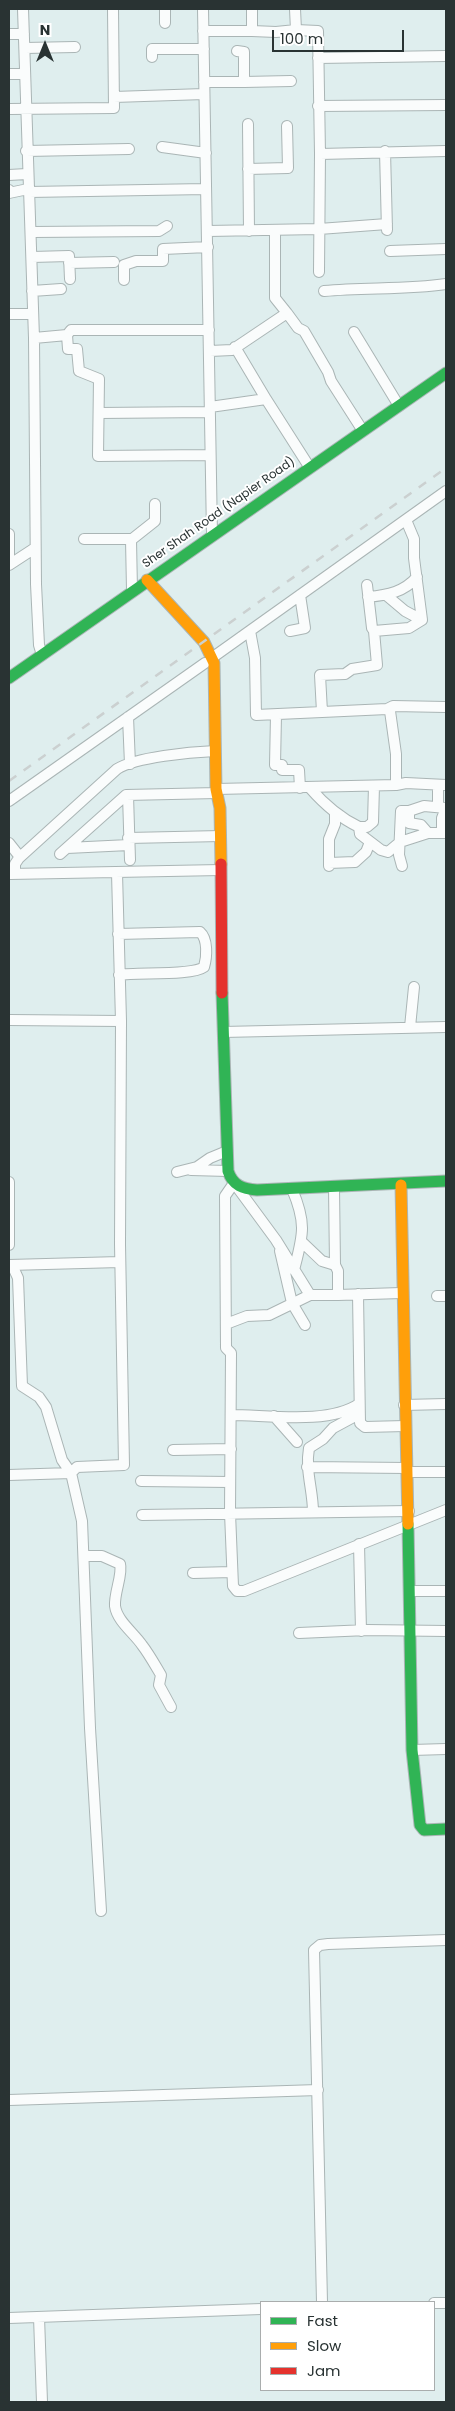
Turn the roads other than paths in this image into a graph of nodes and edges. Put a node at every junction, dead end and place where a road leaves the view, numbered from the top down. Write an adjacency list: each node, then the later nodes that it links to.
1 (24, 9): 12 (street)
2 (113, 9): 26 (street)
3 (165, 9): 7 (street)
4 (203, 9): 10 (street)
5 (252, 9): 9 (street)
6 (295, 9): 8 (street)
7 (165, 23)
8 (296, 30): 9 (street); 19 (street)
9 (252, 31): 10 (street)
10 (203, 32): 15 (street)
11 (9, 34): 12 (street)
12 (24, 34): 14 (street)
13 (75, 47): 14 (street)
14 (25, 48): 21 (street)
15 (204, 49): 18 (street); 23 (street)
16 (237, 52): 24 (street)
17 (446, 56): 19 (street)
18 (152, 57)
19 (318, 58): 28 (street)
20 (9, 74): 21 (street)
21 (26, 74): 29 (street)
22 (291, 81): 24 (street)
23 (204, 82): 24 (street); 25 (street)
24 (244, 82)
25 (204, 94): 26 (street); 38 (street)
26 (114, 97): 29 (street)
27 (446, 104): 28 (street)
28 (318, 106): 39 (street)
29 (26, 108): 30 (street); 35 (street)
30 (9, 109)
31 (248, 124): 40 (street)
32 (287, 126): 40 (street)
33 (162, 148): 38 (street)
34 (129, 149): 35 (street)
35 (26, 151): 41 (street)
36 (385, 151): 37 (street); 39 (street); 47 (street)
37 (446, 151)
38 (206, 153): 43 (street)
39 (320, 154): 47 (street)
40 (248, 169): 48 (street)
41 (27, 174): 42 (street); 45 (street)
42 (9, 175)
43 (206, 189): 45 (street); 50 (street)
44 (9, 190): 45 (street)
45 (28, 191): 51 (street)
46 (167, 226): 51 (street)
47 (319, 229): 49 (street); 58 (street)
48 (249, 230): 49 (street); 50 (street)
49 (275, 230): 65 (street)
50 (208, 231): 52 (street)
51 (32, 232): 55 (street)
52 (208, 247): 56 (street); 68 (street)
53 (446, 249): 54 (street)
54 (390, 251)
55 (32, 257): 57 (street); 63 (street)
56 (121, 261): 57 (street); 60 (street)
57 (69, 263): 59 (street)
58 (319, 272)
59 (70, 278)
60 (124, 280)
61 (446, 284): 64 (street)
62 (61, 289): 63 (street)
63 (32, 291): 67 (street)
64 (324, 291)
65 (287, 313): 72 (street); 80 (street)
66 (9, 314): 67 (street)
67 (33, 314): 71 (street)
68 (209, 330): 70 (street); 73 (street)
69 (354, 332): 77 (street)
70 (67, 335): 71 (street); 79 (street)
71 (34, 338): 90 (street)
72 (235, 348): 73 (street); 76 (street)
73 (210, 351): 78 (street)
74 (446, 373): 77 (street, Sher Shah Road (Napier Road))
75 (446, 382): 93 (street, Sher Shah Road (Napier Road))
76 (266, 399): 78 (street); 82 (street)
77 (399, 406): 80 (street, Sher Shah Road (Napier Road))
78 (210, 409): 79 (street); 81 (street)
79 (99, 413): 81 (street)
80 (363, 431): 82 (street, Sher Shah Road (Napier Road))
81 (210, 454): 87 (street)
82 (310, 468): 87 (street, Sher Shah Road (Napier Road))
83 (446, 491): 85 (street)
84 (155, 504): 89 (street)
85 (406, 520): 92 (street); 96 (street)
86 (9, 534): 91 (street)
87 (212, 535): 93 (street, Sher Shah Road (Napier Road))
88 (84, 539): 89 (street)
89 (132, 539): 95 (street)
90 (35, 548): 91 (street); 103 (street)
91 (9, 565)
92 (417, 577): 97 (street); 99 (street)
93 (151, 583): 95 (street, Sher Shah Road (Napier Road)); 106 (street, Sher Shah Road (Napier Road)); 112 (street)
94 (367, 585): 98 (street)
95 (132, 590): 103 (street, Sher Shah Road (Napier Road))
96 (300, 595): 100 (street); 101 (street)
97 (386, 595): 98 (street); 99 (street)
98 (368, 598): 102 (street)
99 (422, 620): 102 (street)
100 (250, 631): 104 (street); 110 (street)
101 (290, 631)
102 (374, 631): 109 (street)
103 (42, 655): 106 (street, Sher Shah Road (Napier Road))
104 (216, 655)
105 (204, 663): 111 (street)
106 (9, 679)
107 (446, 708): 108 (street)
108 (387, 709): 109 (street); 114 (street)
109 (322, 712): 110 (street)
110 (276, 714): 117 (street)
111 (128, 717): 113 (street); 120 (street)
112 (214, 751): 113 (street); 118 (street)
113 (130, 764): 132 (street)
114 (396, 785): 115 (street); 116 (street)
115 (442, 785): 121 (street)
116 (374, 786): 117 (street); 124 (street)
117 (305, 788): 118 (street); 123 (street)
118 (216, 791): 119 (street); 127 (street)
119 (128, 795): 128 (street); 128 (street)
120 (9, 801)
121 (443, 807): 122 (street); 126 (street)
122 (409, 811): 125 (street); 130 (street)
123 (336, 812): 124 (street); 129 (street)
124 (359, 827): 129 (street)
125 (428, 833): 126 (street); 130 (street)
126 (444, 833)
127 (221, 836): 128 (street); 135 (street)
128 (128, 841): 133 (street)
129 (370, 842): 130 (street)
130 (400, 842): 134 (street)
131 (9, 843): 132 (street)
132 (20, 857): 137 (street)
133 (130, 860)
134 (402, 866)
135 (221, 870): 136 (street); 145 (street)
136 (117, 873): 137 (street); 138 (street)
137 (12, 874)
138 (118, 934): 139 (street); 139 (street)
139 (119, 975): 142 (street)
140 (414, 986): 143 (street)
141 (9, 1020): 142 (street)
142 (121, 1021): 159 (street)
143 (410, 1027): 144 (street); 145 (street)
144 (446, 1027)
145 (223, 1032): 146 (street)
146 (227, 1151): 147 (street); 147 (street)
147 (228, 1171): 150 (street)
148 (446, 1181): 151 (street)
149 (9, 1182): 157 (street)
150 (235, 1185): 153 (street); 154 (street); 155 (street)
151 (401, 1185): 152 (street); 163 (street)
152 (334, 1188): 153 (street); 161 (street)
153 (292, 1190): 156 (street)
154 (246, 1200): 155 (street); 158 (street)
155 (225, 1208): 168 (street)
156 (302, 1242): 161 (street); 162 (street)
157 (9, 1245)
158 (279, 1246): 162 (street); 167 (street)
159 (120, 1262): 160 (street); 182 (street)
160 (10, 1265): 182 (street)
161 (335, 1265): 166 (street)
162 (294, 1270): 165 (street)
163 (401, 1293): 164 (street); 171 (street)
164 (358, 1294): 166 (street); 172 (street)
165 (310, 1295): 166 (street); 167 (street)
166 (338, 1295)
167 (292, 1302): 168 (street); 169 (street)
168 (226, 1324): 173 (street)
169 (305, 1325)
170 (446, 1404): 171 (street)
171 (404, 1405): 175 (street)
172 (359, 1409): 174 (street); 175 (street); 179 (street)
173 (231, 1415): 174 (street); 177 (street)
174 (274, 1416): 176 (street)
175 (405, 1426): 180 (street)
176 (297, 1442)
177 (230, 1449): 178 (street); 185 (street)
178 (172, 1450)
179 (307, 1468): 180 (street); 188 (street)
180 (407, 1470): 181 (street); 187 (street)
181 (446, 1472)
182 (71, 1473): 183 (street); 193 (street)
183 (9, 1475)
184 (141, 1482): 185 (street)
185 (230, 1482): 189 (street)
186 (446, 1510): 191 (street)
187 (409, 1511): 188 (street); 191 (street)
188 (313, 1512): 189 (street)
189 (230, 1513): 190 (street); 194 (street)
190 (142, 1515)
191 (409, 1525): 192 (street); 196 (street)
192 (359, 1544): 194 (street); 198 (street)
193 (85, 1556): 202 (street); 206 (street)
194 (232, 1572): 195 (street)
195 (193, 1573)
196 (410, 1591): 197 (street); 199 (street)
197 (446, 1591)
198 (361, 1631): 199 (street); 201 (street)
199 (410, 1631): 200 (street); 204 (street)
200 (446, 1631)
201 (299, 1633)
202 (171, 1708)
203 (446, 1749): 204 (street)
204 (412, 1750): 205 (street)
205 (446, 1830)
206 (101, 1911)
207 (446, 1940): 208 (street)
208 (318, 2090): 209 (street); 210 (street)
209 (9, 2100)
210 (322, 2301)
211 (260, 2309): 212 (street)
212 (40, 2317): 213 (street); 214 (street)
213 (9, 2318)
214 (42, 2402)

